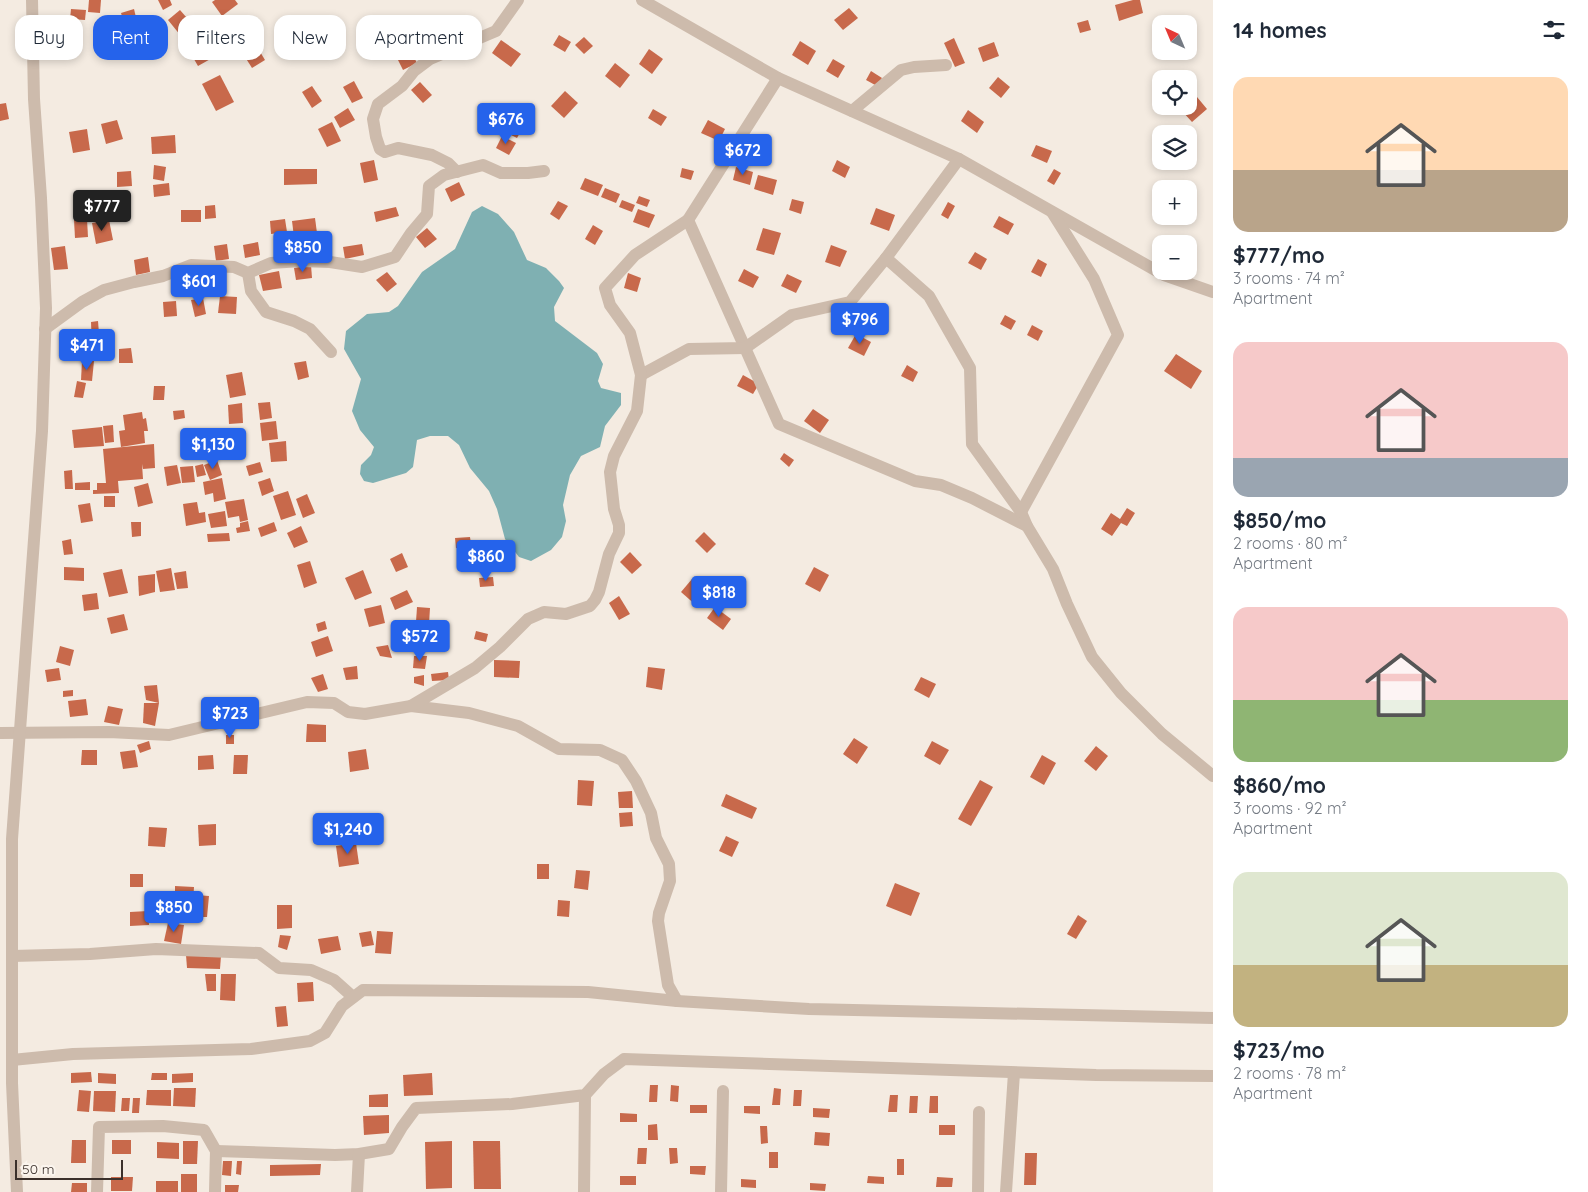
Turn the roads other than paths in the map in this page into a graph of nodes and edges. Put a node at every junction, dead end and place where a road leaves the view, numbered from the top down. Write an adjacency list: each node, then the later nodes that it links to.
1 (32, 0): 15 (street)
2 (518, 0): 9 (street)
3 (642, 0): 5 (street)
4 (946, 65): 6 (street)
5 (778, 78): 6 (street); 11 (street)
6 (852, 111): 7 (street)
7 (959, 159): 10 (street); 12 (street)
8 (544, 171): 9 (street)
9 (457, 172): 13 (street)
10 (1051, 210): 14 (street); 19 (street)
11 (688, 220): 16 (street); 18 (street)
12 (886, 258): 16 (street); 19 (street)
13 (248, 273): 15 (street); 17 (street)
14 (1213, 292)
15 (45, 329): 23 (street)
16 (745, 348): 18 (street); 20 (street)
17 (331, 352)
18 (641, 375): 21 (street)
19 (1021, 512): 20 (street)
20 (1027, 526): 24 (street)
21 (411, 706): 23 (street); 28 (street)
22 (0, 733): 23 (street)
23 (20, 733): 25 (street)
24 (1213, 776)
25 (6, 839): 26 (street)
26 (12, 956): 27 (street); 30 (street)
27 (353, 997): 28 (street); 30 (street)
28 (677, 1001): 29 (street)
29 (1213, 1018)
30 (12, 1060): 38 (street)
31 (1014, 1072): 32 (street); 34 (street); 45 (street)
32 (1213, 1076)
33 (723, 1092): 43 (street)
34 (585, 1095): 37 (street); 42 (street)
35 (979, 1112): 44 (street)
36 (216, 1151): 37 (street); 39 (street); 40 (street)
37 (359, 1154): 41 (street)
38 (17, 1192)
39 (96, 1192)
40 (215, 1192)
41 (357, 1192)
42 (584, 1192)
43 (721, 1192)
44 (978, 1192)
45 (1006, 1192)

